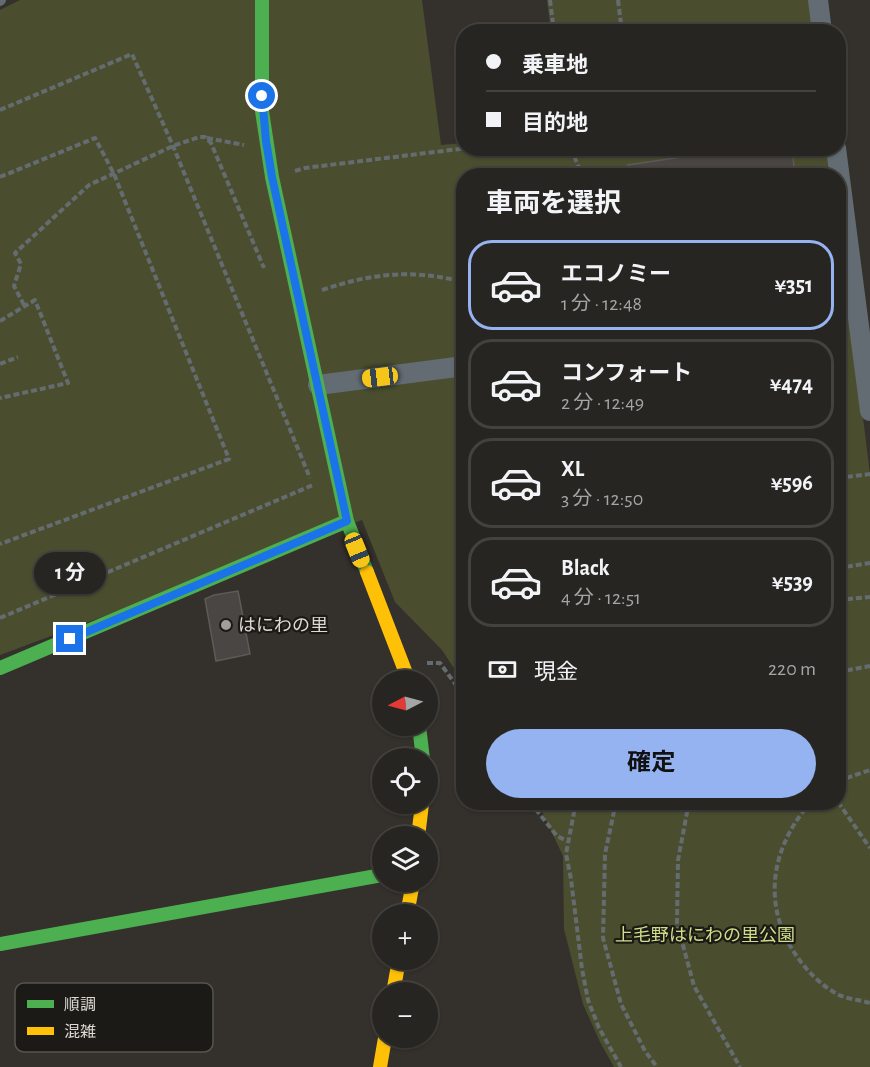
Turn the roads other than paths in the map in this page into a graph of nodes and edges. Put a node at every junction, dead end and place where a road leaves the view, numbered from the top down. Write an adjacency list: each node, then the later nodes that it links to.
1 (262, 0): 7 (street)
2 (818, 0): 3 (street)
3 (821, 24)
4 (846, 288): 5 (street)
5 (848, 316): 8 (street)
6 (456, 367): 7 (street)
7 (318, 385): 9 (street)
8 (870, 411)
9 (347, 521): 10 (street); 11 (street)
10 (0, 668)
11 (406, 670)
12 (372, 877): 13 (street)
13 (0, 944)
14 (383, 1048): 15 (street)
15 (380, 1067)

